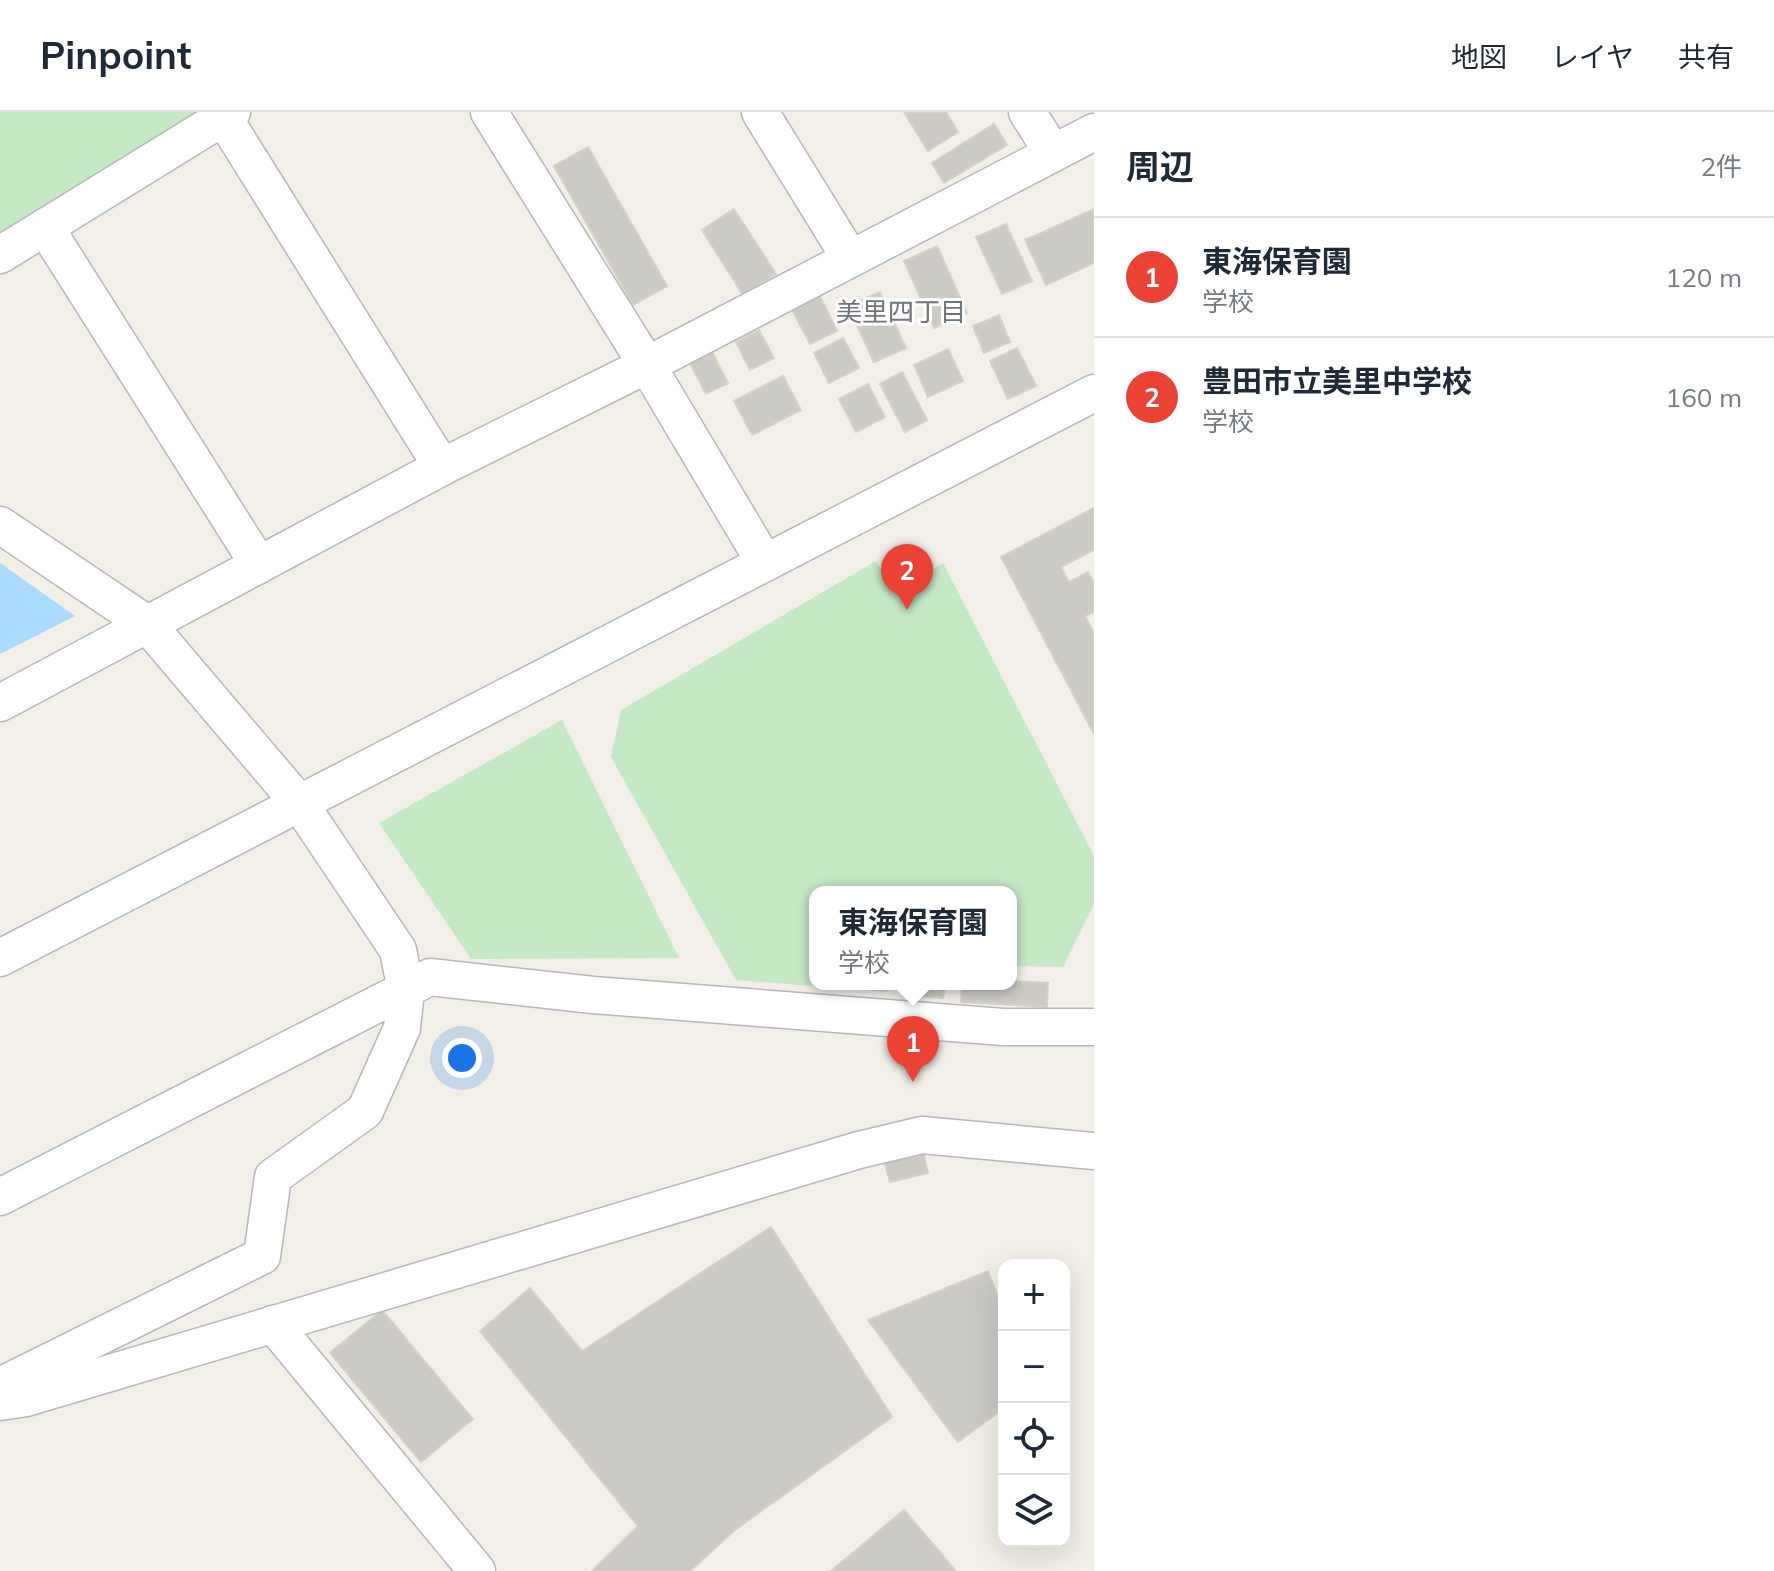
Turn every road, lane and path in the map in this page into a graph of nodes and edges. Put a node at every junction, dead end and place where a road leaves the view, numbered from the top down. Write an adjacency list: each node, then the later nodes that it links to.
1 (489, 112): 10 (street)
2 (760, 112): 9 (street)
3 (1027, 112): 6 (street)
4 (225, 114): 7 (street); 12 (street)
5 (1094, 132): 6 (street)
6 (1053, 153): 9 (street)
7 (45, 227): 8 (street); 15 (street)
8 (0, 255)
9 (850, 258): 10 (street)
10 (647, 365): 12 (street); 14 (street)
11 (1094, 393): 14 (street)
12 (442, 467): 15 (street)
13 (0, 525): 16 (street)
14 (765, 563): 18 (street)
15 (259, 565): 16 (street)
16 (147, 624): 17 (street); 18 (street)
17 (0, 703)
18 (300, 804): 19 (street); 20 (street)
19 (0, 958)
20 (406, 991): 21 (street); 23 (street); 25 (street)
21 (1094, 1027)
22 (1094, 1151): 24 (street)
23 (0, 1197)
24 (273, 1324): 26 (street); 27 (street)
25 (0, 1386)
26 (0, 1402)
27 (477, 1571)

